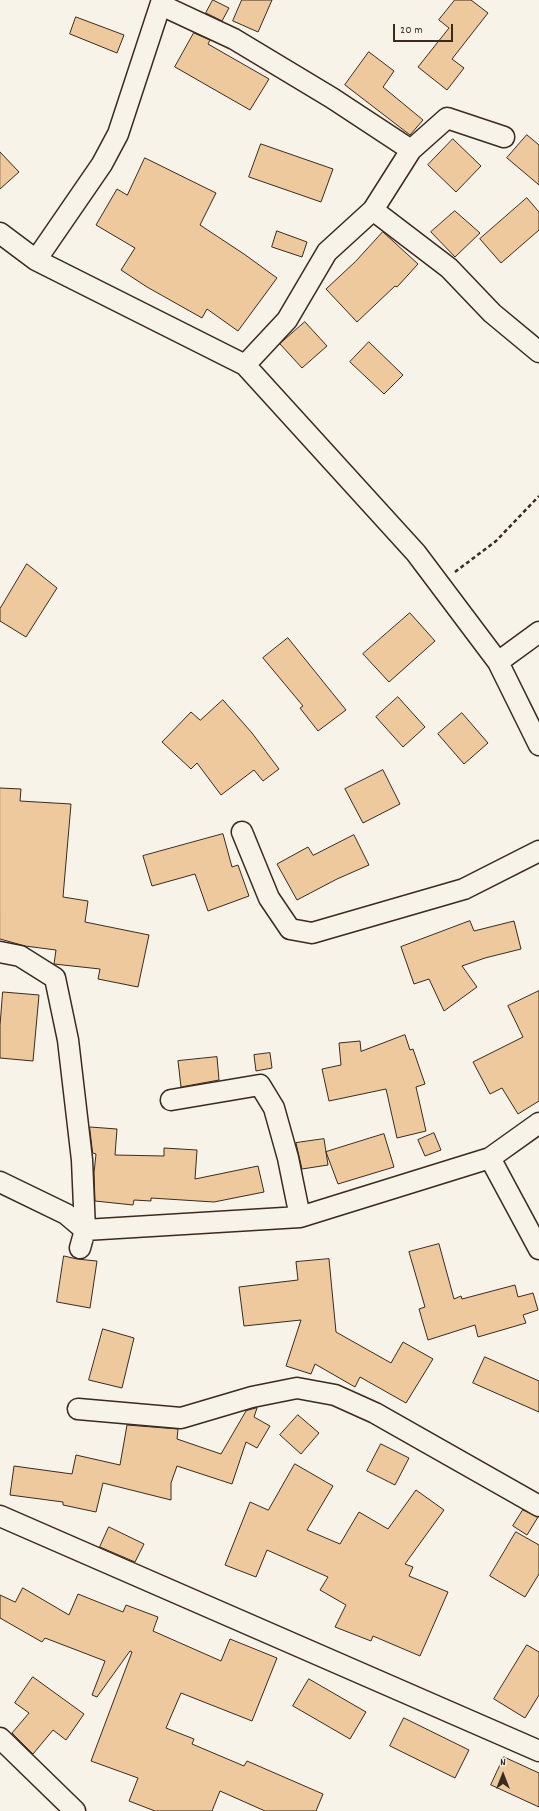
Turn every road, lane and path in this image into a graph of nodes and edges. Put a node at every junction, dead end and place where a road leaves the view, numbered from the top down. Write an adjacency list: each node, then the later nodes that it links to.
1 (162, 2): 3 (street); 6 (street)
2 (504, 137): 3 (street)
3 (411, 150): 4 (street)
4 (373, 210): 7 (street); 8 (street)
5 (0, 233): 6 (street)
6 (36, 260): 8 (street)
7 (539, 352)
8 (245, 365): 10 (street)
9 (539, 496): 10 (path)
10 (439, 584): 12 (street)
11 (539, 632): 12 (street)
12 (498, 662): 13 (street)
13 (539, 745)
14 (242, 832): 15 (street)
15 (539, 851)
16 (0, 952): 22 (street)
17 (171, 1100): 21 (street)
18 (539, 1123): 19 (street)
19 (490, 1158): 21 (street); 23 (street)
20 (0, 1182): 22 (street)
21 (300, 1217): 22 (street)
22 (83, 1239)
23 (539, 1249)
24 (78, 1409): 25 (street)
25 (539, 1506)
26 (0, 1516): 28 (street)
27 (0, 1738): 29 (street)
28 (539, 1751)
29 (75, 1811)

